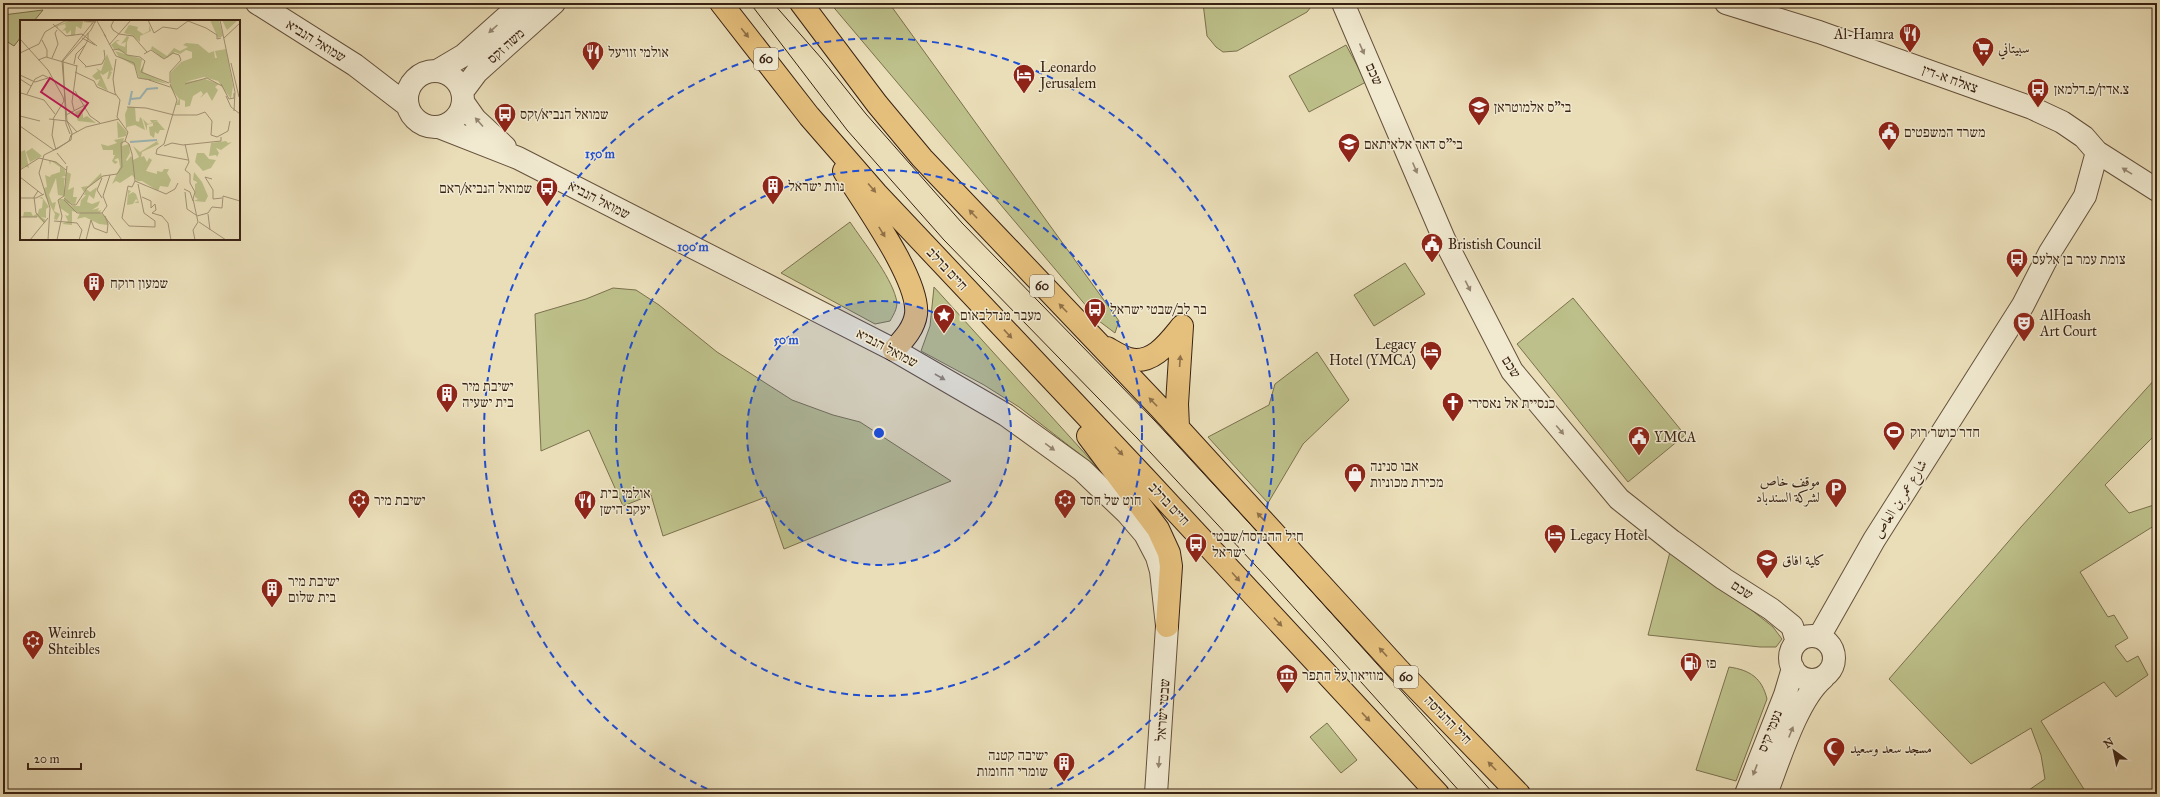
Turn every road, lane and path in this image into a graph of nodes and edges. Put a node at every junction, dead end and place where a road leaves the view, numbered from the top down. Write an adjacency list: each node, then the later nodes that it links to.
1 (257, 3): 8 (street, שמואל הנביא)
2 (522, 3): 9 (street, משה זקס, one-way to 9)
3 (554, 3): 10 (street, משה זקס)
4 (721, 3): 12 (highway, חיים ברלב / 60, one-way to 12)
5 (801, 3): 17 (highway, 60, one-way to 5)
6 (1343, 3): 23 (street, שכם, one-way to 23)
7 (1726, 3): 14 (street, צאלח א-דין)
8 (355, 65): 9 (street, שמואל הנביא); 11 (street, שמואל הנביא)
9 (429, 73): 10 (street); 11 (street)
10 (462, 97): 13 (street); 15 (street, שמואל הנביא, one-way to 10)
11 (407, 105): 13 (street)
12 (810, 116): 18 (highway, one-way to 18); 19 (highway, חיים ברלב / 60, one-way to 19)
13 (439, 127): 15 (street, שמואל הנביא)
14 (2096, 152): 16 (street, צאלח א-דין, one-way to 14); 22 (street, شارع عمر بن العاص)
15 (518, 158): 18 (street, שמואל הנביא)
16 (2157, 190)
17 (1099, 345): 20 (highway, 60, one-way to 17); 20 (highway, one-way to 17)
18 (894, 350): 21 (street, שמואל הנביא, one-way to 21)
19 (1025, 352): 21 (highway); 27 (highway, חיים ברלב / 60, one-way to 27)
20 (1178, 428): 28 (highway, חיל ההנדסה / 60, one-way to 20)
21 (1167, 626): 26 (street, שבטי ישראל, one-way to 26)
22 (1820, 637): 23 (street); 25 (street)
23 (1798, 642): 24 (street)
24 (1793, 668): 25 (street); 29 (street, נעמי קיס, one-way to 29)
25 (1823, 678): 30 (street, נעמי קיס, one-way to 25)
26 (1156, 794)
27 (1438, 794)
28 (1519, 794)
29 (1746, 794)
30 (1766, 794)

